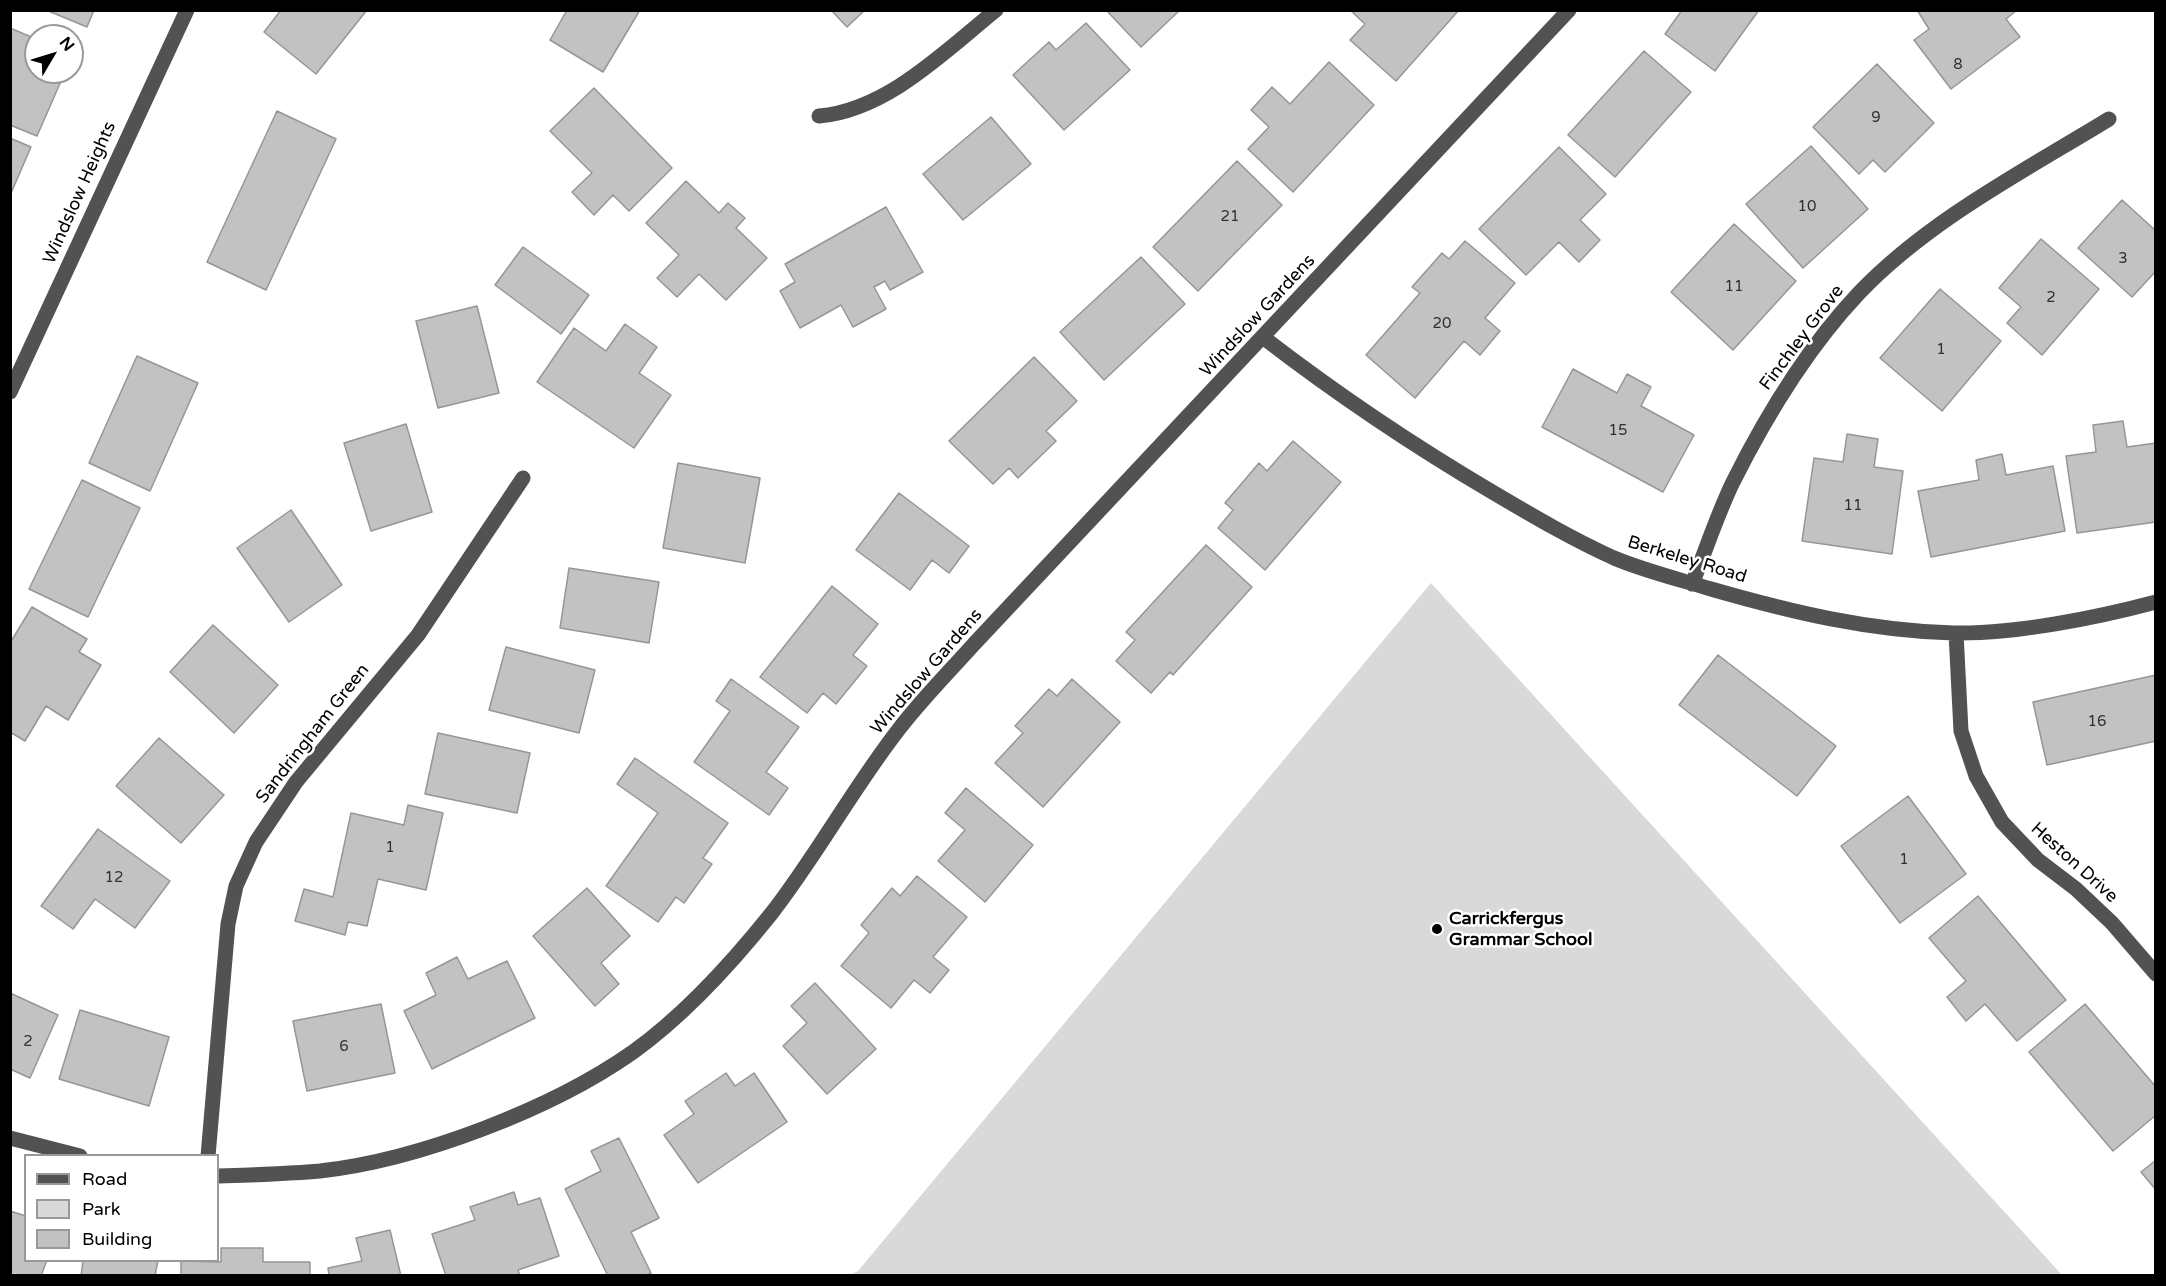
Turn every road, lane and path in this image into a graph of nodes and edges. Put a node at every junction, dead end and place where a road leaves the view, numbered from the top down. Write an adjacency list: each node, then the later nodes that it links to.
1 (186, 10): 7 (street, Windslow Heights)
2 (996, 10): 4 (street)
3 (1569, 10): 6 (street, Windslow Gardens)
4 (819, 117)
5 (2109, 119): 9 (street, Finchley Grove)
6 (1264, 338): 9 (street, Berkeley Road); 16 (street, Windslow Gardens)
7 (10, 392)
8 (523, 478): 15 (street, Sandringham Green)
9 (1692, 584): 11 (street, Berkeley Road)
10 (2156, 602): 11 (street, Berkeley Road)
11 (1956, 633): 12 (street, Heston Drive)
12 (2156, 974)
13 (10, 1138): 14 (street)
14 (76, 1154)
15 (208, 1154)
16 (219, 1176)

